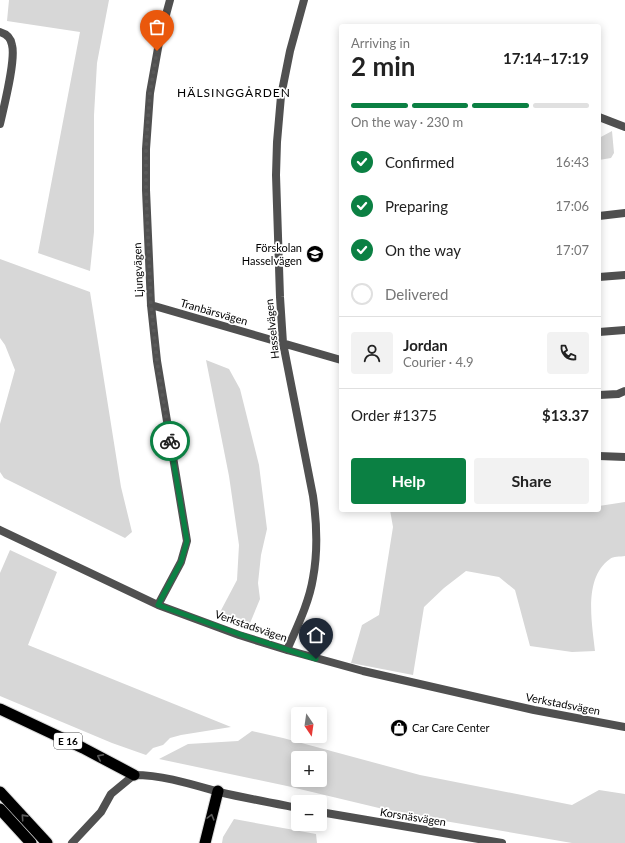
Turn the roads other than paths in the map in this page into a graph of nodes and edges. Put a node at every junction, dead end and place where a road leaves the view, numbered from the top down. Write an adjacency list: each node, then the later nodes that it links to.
1 (170, 0): 11 (street, Ljungvägen)
2 (304, 0): 14 (street, Hasselvägen)
3 (0, 32): 5 (street)
4 (601, 118): 6 (street)
5 (0, 124)
6 (625, 126)
7 (625, 213): 8 (street)
8 (601, 216)
9 (625, 276): 10 (street)
10 (601, 277)
11 (151, 305): 14 (street, Tranbärsvägen); 21 (street, Ljungvägen)
12 (625, 330): 13 (street)
13 (601, 332)
14 (283, 343): 15 (street, Tranbärsvägen); 22 (street, Hasselvägen)
15 (339, 359)
16 (625, 391): 17 (street)
17 (601, 395)
18 (601, 456): 19 (street)
19 (625, 457)
20 (0, 530): 21 (street, Verkstadsvägen)
21 (158, 605): 22 (street, Verkstadsvägen)
22 (287, 650): 24 (street, Verkstadsvägen)
23 (0, 708): 25 (highway, E 16, one-way to 23)
24 (625, 727)
25 (134, 775): 26 (street); 33 (street)
26 (218, 791): 28 (street); 34 (highway, one-way to 26)
27 (0, 792): 32 (highway, one-way to 27)
28 (291, 807)
29 (0, 809): 31 (highway)
30 (327, 813): 35 (street, Korsnäsvägen)
31 (31, 843)
32 (47, 843)
33 (72, 843)
34 (204, 843)
35 (502, 843)

